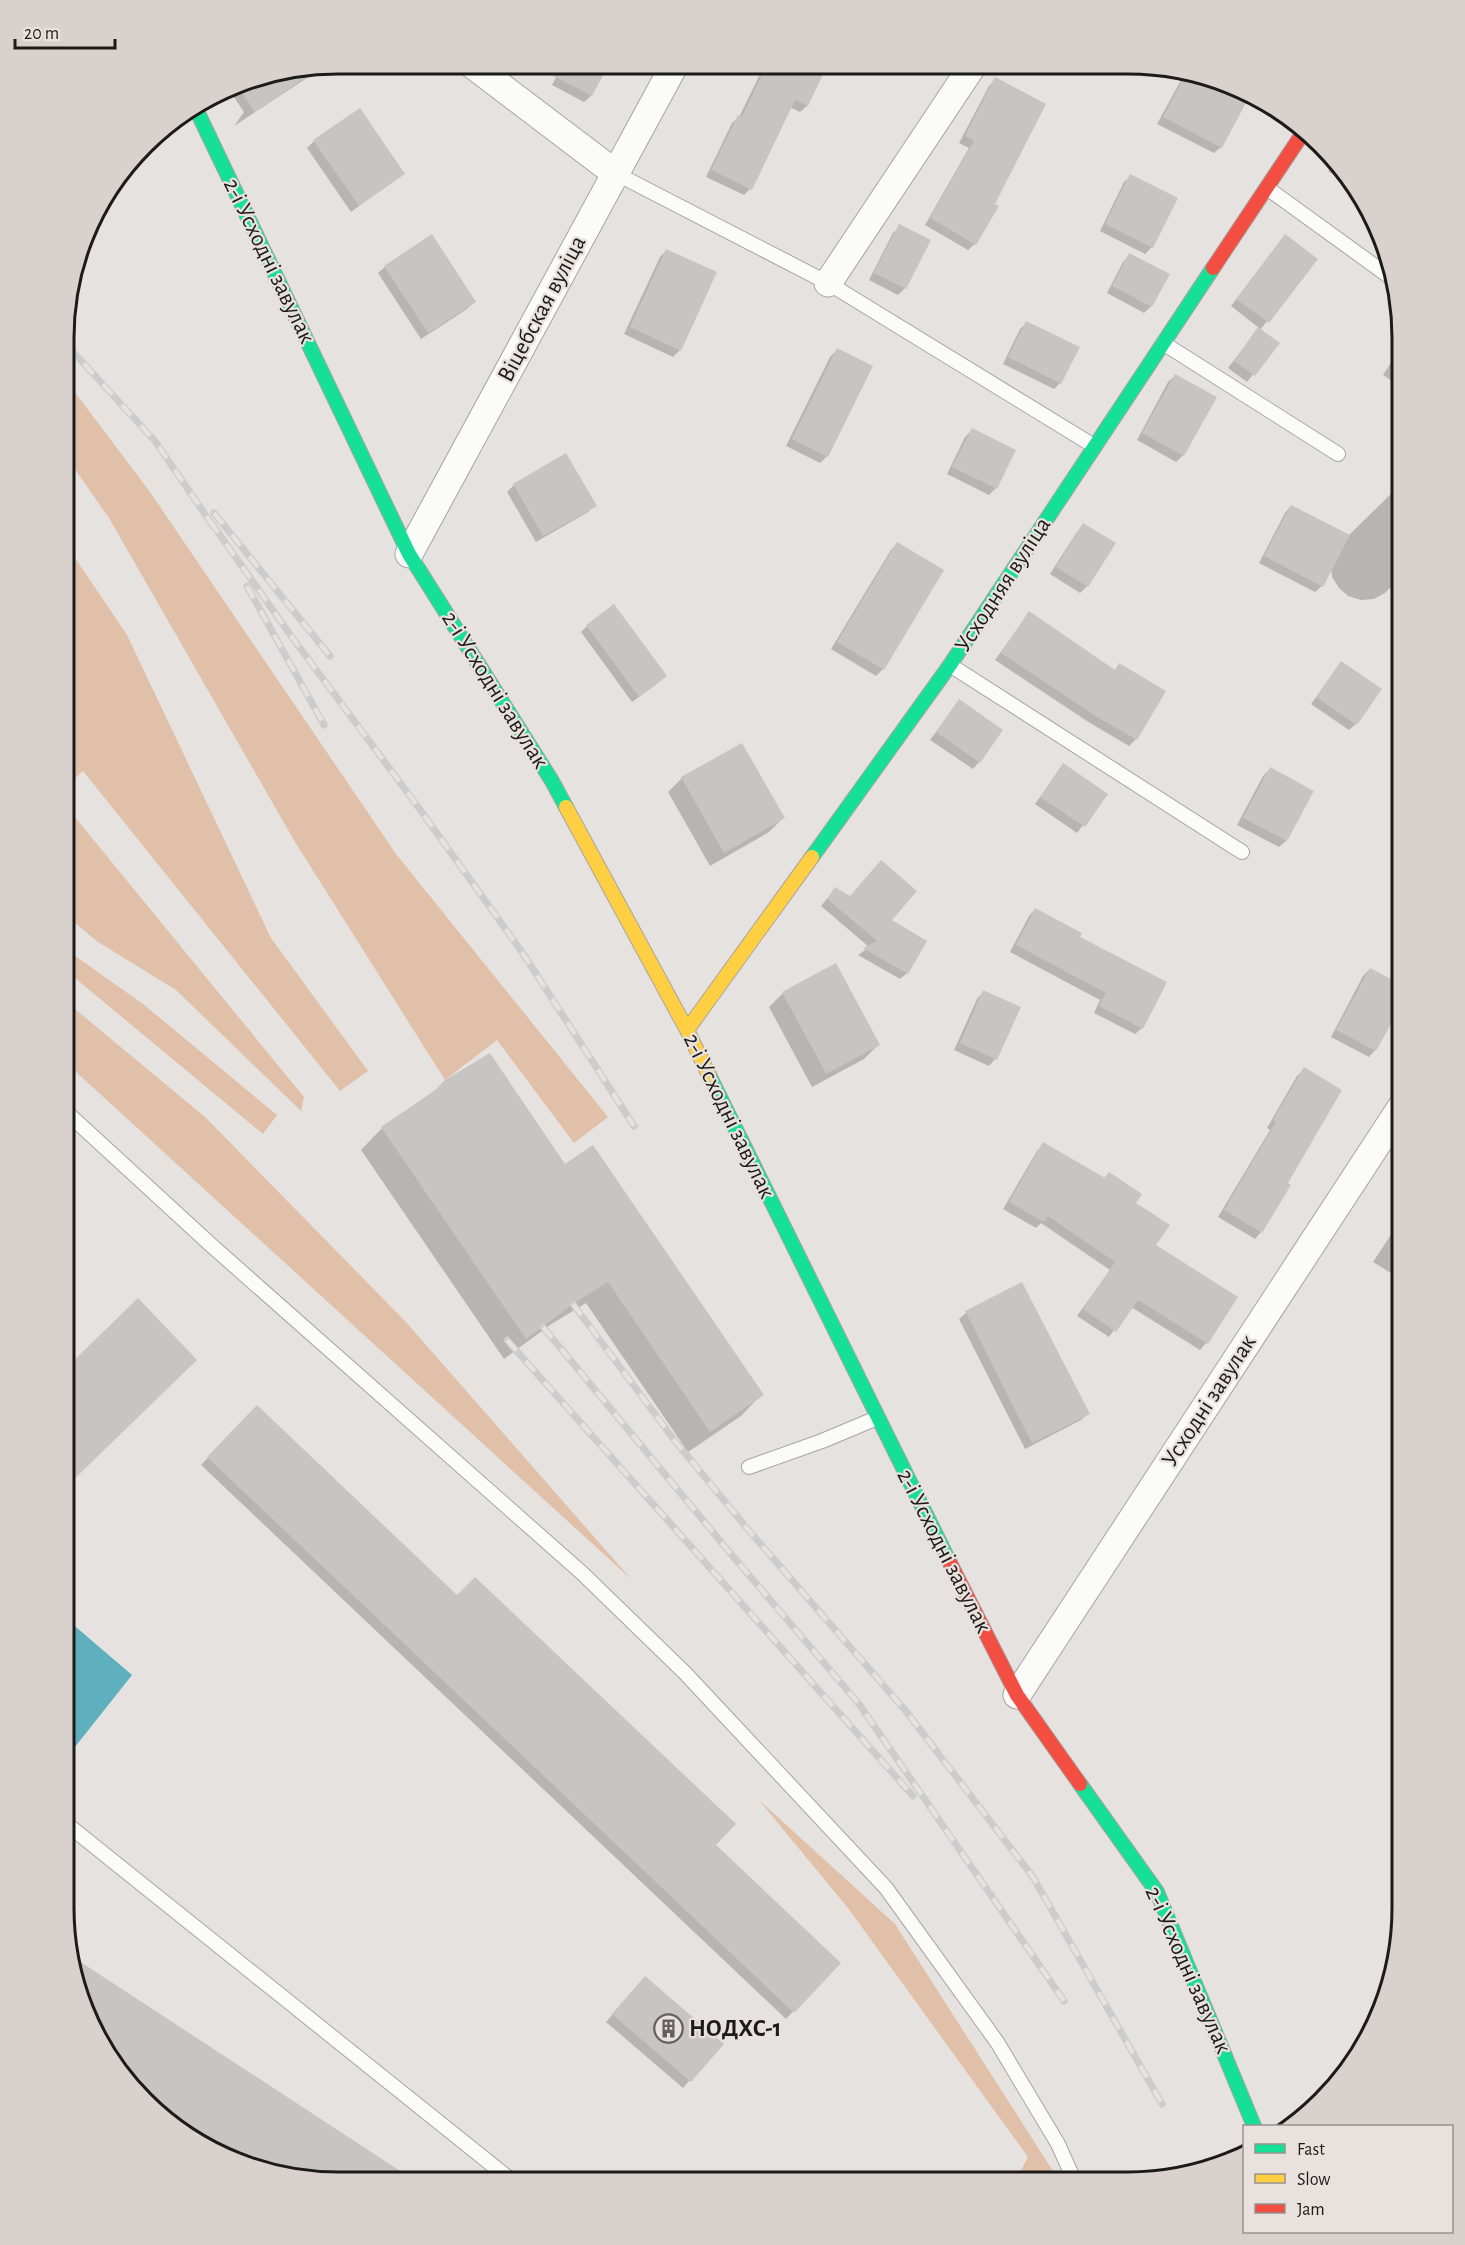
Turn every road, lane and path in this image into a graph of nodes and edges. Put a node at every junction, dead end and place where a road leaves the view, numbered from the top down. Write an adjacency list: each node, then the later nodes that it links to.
1 (484, 74): 6 (street)
2 (669, 74): 6 (street, Віцебская вуліца)
3 (967, 74): 9 (street)
4 (198, 113): 13 (street, 2-і Усходні завулак)
5 (1300, 137): 7 (street, Усходняя вуліца)
6 (615, 173): 9 (lane); 13 (street, Віцебская вуліца)
7 (1267, 188): 8 (lane); 10 (street, Усходняя вуліца)
8 (1384, 272)
9 (828, 283): 11 (lane)
10 (1163, 343): 11 (street, Усходняя вуліца); 12 (lane)
11 (1094, 446): 14 (street, Усходняя вуліца)
12 (1338, 454)
13 (409, 554): 16 (street, 2-і Усходні завулак)
14 (950, 665): 15 (lane); 16 (street, Усходняя вуліца)
15 (1242, 852)
16 (687, 1030): 19 (street, 2-і Усходні завулак)
17 (74, 1119): 25 (lane)
18 (1392, 1121): 21 (street, Усходні завулак)
19 (877, 1418): 20 (lane); 21 (street, 2-і Усходні завулак)
20 (749, 1467)
21 (1017, 1695): 23 (street, 2-і Усходні завулак)
22 (74, 1830): 24 (lane)
23 (1253, 2125)
24 (501, 2172)
25 (1071, 2172)

